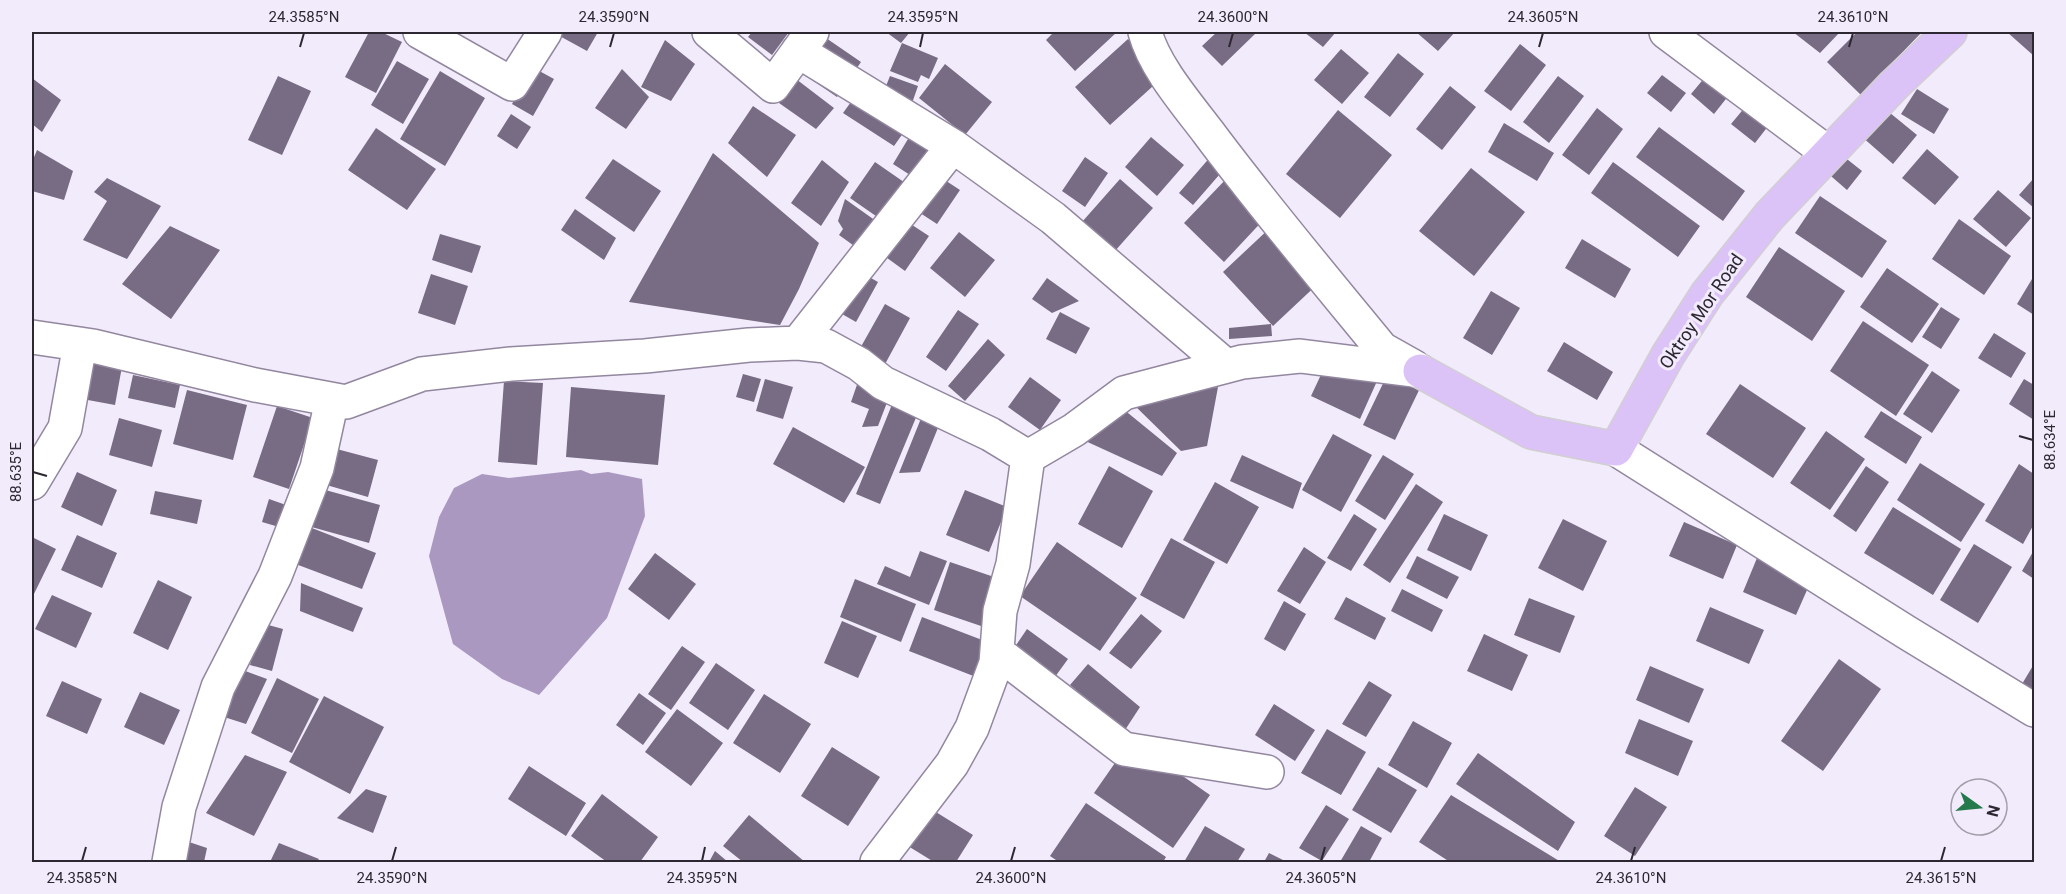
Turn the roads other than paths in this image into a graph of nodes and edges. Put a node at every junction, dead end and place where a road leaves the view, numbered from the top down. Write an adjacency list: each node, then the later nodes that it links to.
1 (420, 32): 2 (street)
2 (545, 32)
3 (709, 32): 7 (street)
4 (1145, 32): 14 (street)
5 (1666, 32): 9 (street)
6 (1950, 32): 9 (main road, Oktroy Mor Road)
7 (805, 41): 8 (street)
8 (952, 146): 11 (street); 13 (street)
9 (1828, 153): 16 (main road, Oktroy Mor Road)
10 (32, 337): 12 (street)
11 (798, 343): 15 (street); 17 (street)
12 (80, 344): 15 (street); 18 (street)
13 (1226, 366): 14 (street); 17 (street)
14 (1420, 371): 16 (main road)
15 (332, 400): 22 (street)
16 (1616, 449): 20 (street)
17 (1028, 457): 19 (street)
18 (32, 483)
19 (997, 652): 21 (street); 23 (street)
20 (2034, 710)
21 (1267, 772)
22 (169, 862)
23 (878, 862)

